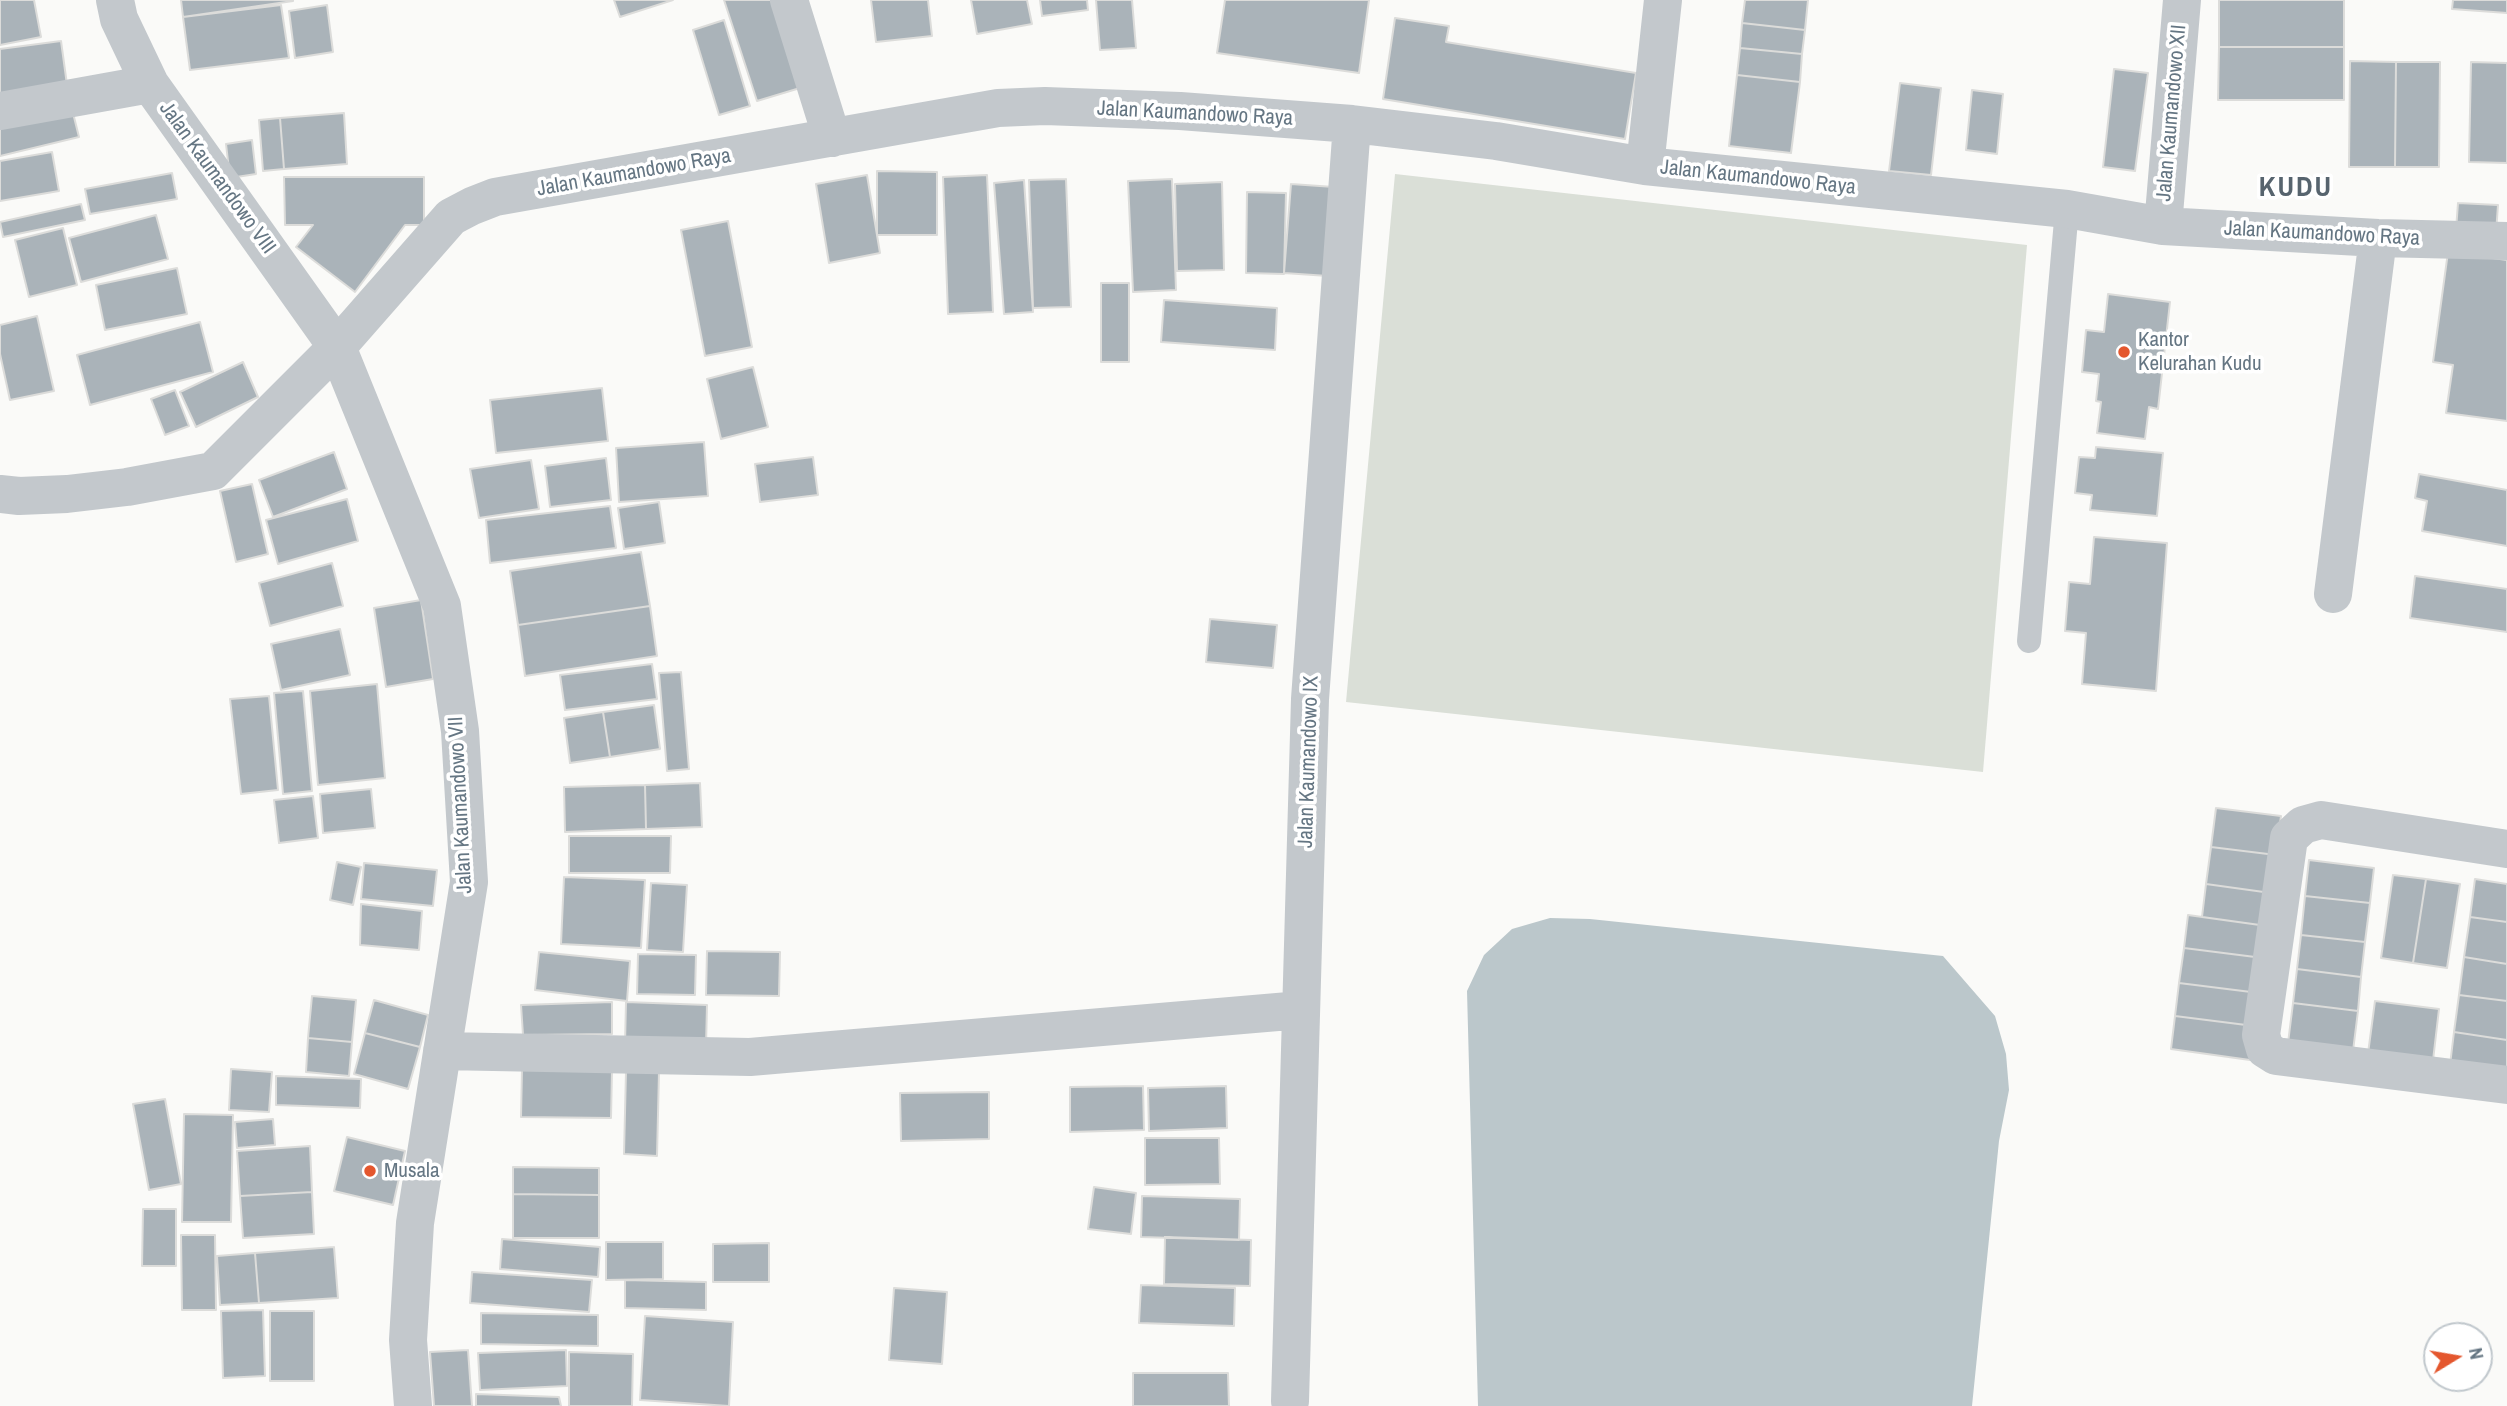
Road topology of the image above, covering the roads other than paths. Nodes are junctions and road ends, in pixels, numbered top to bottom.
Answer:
1 (115, 0) edge
2 (789, 0) edge
3 (1663, 0) edge
4 (2182, 0) edge
5 (150, 84) junction
6 (0, 111) edge
7 (1352, 124) junction
8 (832, 138) junction
9 (1645, 166) junction
10 (2067, 209) junction
11 (2163, 226) junction
12 (2378, 238) junction
13 (2507, 241) edge
14 (337, 347) junction
15 (0, 494) edge
16 (2333, 594) dead end
17 (2029, 641) dead end
18 (2507, 849) edge
19 (1301, 1010) junction
20 (442, 1051) junction
21 (2507, 1085) edge
22 (1290, 1401) dead end
23 (413, 1406) edge

1 - 5 street, Jalan Kaumandowo VIII
2 - 8 street
3 - 9 street
4 - 11 street, Jalan Kaumandowo XII
5 - 6 street
5 - 14 street, Jalan Kaumandowo VIII
7 - 8 street, Jalan Kaumandowo Raya
7 - 9 street, Jalan Kaumandowo Raya
7 - 19 street, Jalan Kaumandowo IX
8 - 14 street, Jalan Kaumandowo Raya
9 - 10 street, Jalan Kaumandowo Raya
10 - 11 street, Jalan Kaumandowo Raya
10 - 17 lane
11 - 12 street, Jalan Kaumandowo Raya
12 - 13 street, Jalan Kaumandowo Raya
12 - 16 street
14 - 15 street, Jalan Kaumandowo Raya
14 - 20 street, Jalan Kaumandowo VII
18 - 21 street
19 - 20 street
19 - 22 street, Jalan Kaumandowo IX
20 - 23 street, Jalan Kaumandowo VII

